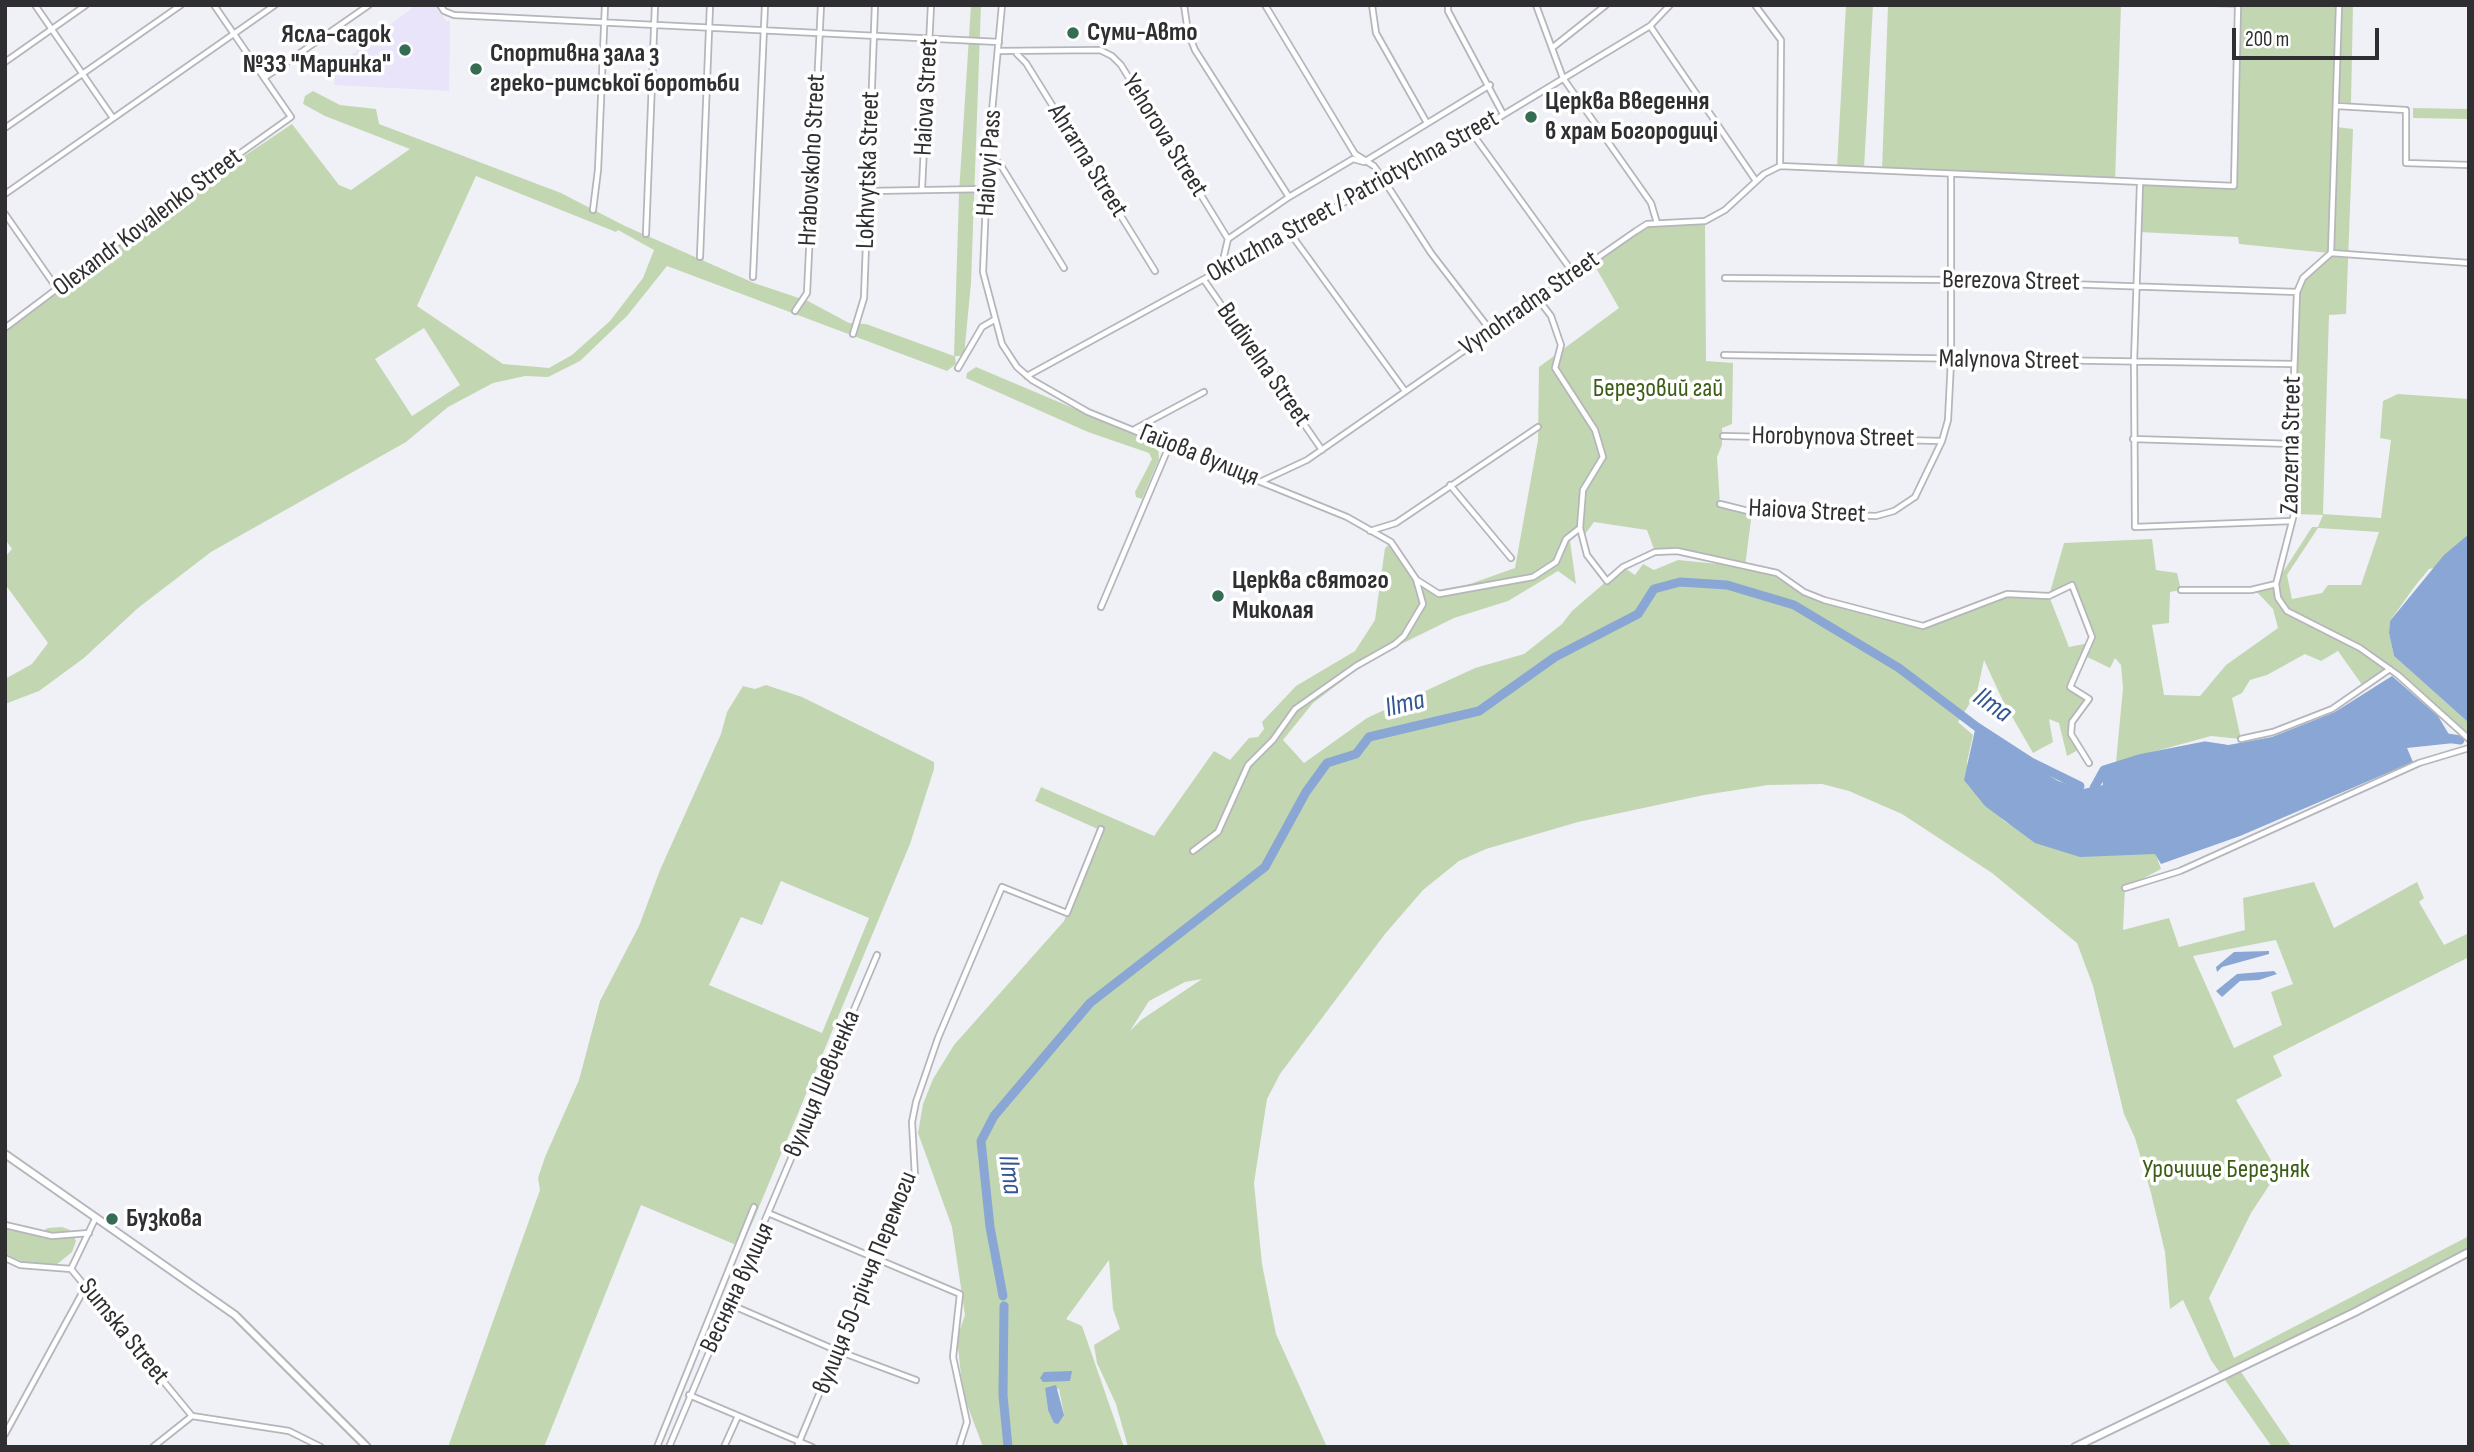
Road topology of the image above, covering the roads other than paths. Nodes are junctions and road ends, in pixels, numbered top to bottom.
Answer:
1 (36, 5) edge
2 (86, 5) edge
3 (181, 5) edge
4 (214, 5) edge
5 (275, 5) edge
6 (369, 5) edge
7 (440, 5) edge
8 (605, 5) edge
9 (655, 5) edge
10 (710, 5) edge
11 (765, 5) edge
12 (821, 5) edge
13 (875, 5) edge
14 (931, 5) edge
15 (1002, 5) edge
16 (1184, 5) edge
17 (1265, 5) edge
18 (1371, 5) edge
19 (1448, 5) edge
20 (1536, 5) edge
21 (1606, 5) edge
22 (1670, 5) edge
23 (1755, 5) edge
24 (2339, 5) edge
25 (2238, 6) edge
26 (604, 22) junction
27 (654, 24) junction
28 (1650, 26) junction
29 (709, 27) junction
30 (53, 29) junction
31 (764, 30) junction
32 (819, 33) junction
33 (235, 34) junction
34 (873, 36) junction
35 (929, 40) junction
36 (999, 42) junction
37 (1552, 48) junction
38 (998, 51) junction
39 (1016, 53) junction
40 (5, 62) edge
41 (82, 75) junction
42 (264, 78) junction
43 (1563, 78) junction
44 (1490, 85) junction
45 (2336, 106) junction
46 (1503, 114) junction
47 (113, 118) junction
48 (1427, 123) junction
49 (5, 128) edge
50 (1472, 133) junction
51 (988, 154) junction
52 (1364, 162) junction
53 (2469, 165) edge
54 (1780, 166) junction
55 (1951, 175) junction
56 (1383, 180) junction
57 (1756, 181) junction
58 (2140, 184) dead end
59 (922, 188) junction
60 (987, 189) junction
61 (868, 191) junction
62 (5, 194) edge
63 (1289, 197) junction
64 (593, 210) dead end
65 (5, 214) edge
66 (1657, 223) junction
67 (1290, 233) junction
68 (646, 234) dead end
69 (1228, 239) junction
70 (2331, 253) junction
71 (700, 257) dead end
72 (2469, 263) edge
73 (1064, 268) dead end
74 (1226, 268) junction
75 (1155, 271) dead end
76 (1574, 274) junction
77 (753, 277) dead end
78 (1725, 278) dead end
79 (1204, 280) junction
80 (1951, 280) junction
81 (2138, 285) junction
82 (58, 290) junction
83 (2297, 292) junction
84 (1538, 299) junction
85 (794, 310) dead end
86 (994, 320) junction
87 (5, 328) edge
88 (1491, 331) junction
89 (853, 334) dead end
90 (1724, 355) dead end
91 (1951, 361) junction
92 (2134, 362) junction
93 (2293, 364) junction
94 (958, 368) dead end
95 (1026, 376) junction
96 (1405, 391) junction
97 (1203, 392) dead end
98 (1538, 426) dead end
99 (1135, 429) junction
100 (1723, 436) dead end
101 (2133, 439) junction
102 (1942, 441) junction
103 (1170, 444) junction
104 (2292, 444) junction
105 (1322, 450) junction
106 (1262, 481) junction
107 (1924, 482) joint
108 (1450, 485) junction
109 (1720, 504) dead end
110 (2292, 521) junction
111 (1580, 528) junction
112 (1369, 531) junction
113 (1510, 558) dead end
114 (1416, 579) junction
115 (2276, 583) junction
116 (2180, 590) dead end
117 (1101, 607) dead end
118 (2390, 669) junction
119 (2241, 739) dead end
120 (2469, 739) edge
121 (2469, 748) edge
122 (2089, 763) dead end
123 (1101, 830) dead end
124 (1193, 851) dead end
125 (2124, 888) dead end
126 (877, 955) dead end
127 (5, 1154) edge
128 (754, 1207) dead end
129 (768, 1213) junction
130 (96, 1216) junction
131 (5, 1225) edge
132 (89, 1233) junction
133 (2469, 1252) edge
134 (5, 1258) edge
135 (877, 1260) junction
136 (71, 1269) junction
137 (86, 1286) junction
138 (729, 1304) junction
139 (838, 1351) junction
140 (916, 1380) dead end
141 (689, 1395) junction
142 (192, 1416) junction
143 (738, 1416) junction
144 (5, 1434) edge
145 (799, 1444) edge
146 (153, 1447) edge
147 (321, 1447) edge
148 (366, 1447) edge
149 (657, 1447) edge
150 (669, 1447) edge
151 (724, 1447) edge
152 (812, 1447) edge
153 (959, 1447) edge
154 (2075, 1447) edge

1 - 30 street
2 - 30 street
3 - 41 street
4 - 33 street
5 - 33 street
6 - 42 street
7 - 26 street
8 - 26 street
9 - 27 street
10 - 29 street
11 - 31 street
12 - 32 street, Hrabovskoho Street
13 - 34 street, Lokhvytska Street
14 - 35 street, Haiova Street
15 - 36 street, Haiovyi Pass
16 - 63 street
17 - 52 street
18 - 48 street
19 - 44 street
20 - 37 street
21 - 37 street
22 - 28 street, Okruzhna Street / Patriotychna Street
23 - 54 street
24 - 45 street
25 - 55 street, Vynohradna Street
26 - 27 street
26 - 64 street
27 - 29 street
27 - 68 street
28 - 43 street, Okruzhna Street / Patriotychna Street
28 - 57 street
29 - 31 street
29 - 71 street
30 - 40 street
30 - 41 street
31 - 32 street
31 - 77 street
32 - 34 street
32 - 85 street, Hrabovskoho Street
33 - 42 street
33 - 47 street
34 - 35 street
34 - 61 street, Lokhvytska Street
35 - 36 street
35 - 59 street, Haiova Street
36 - 38 street, Haiovyi Pass
37 - 43 street
38 - 39 street, Yehorova Street
38 - 51 street, Haiovyi Pass
39 - 69 street, Yehorova Street
39 - 75 street, Ahrarna Street
41 - 47 street
41 - 49 street
42 - 82 street, Olexandr Kovalenko Street
43 - 46 street, Okruzhna Street / Patriotychna Street
43 - 66 street
44 - 46 street
44 - 48 street
45 - 53 street
45 - 70 street
46 - 50 street, Okruzhna Street / Patriotychna Street
47 - 62 street
48 - 52 street
50 - 56 street, Okruzhna Street / Patriotychna Street
50 - 76 street
51 - 60 street, Haiovyi Pass
51 - 73 street
52 - 56 street
52 - 63 street
54 - 55 street, Vynohradna Street
54 - 57 street, Vynohradna Street
55 - 80 street, Horobynova Street
56 - 67 street, Okruzhna Street / Patriotychna Street
56 - 88 street
57 - 66 street, Vynohradna Street
58 - 81 street
59 - 60 street
59 - 61 street
60 - 86 street, Haiovyi Pass
61 - 89 street, Lokhvytska Street
63 - 69 street
65 - 82 street
66 - 76 street, Vynohradna Street
67 - 74 street, Okruzhna Street / Patriotychna Street
67 - 96 street
69 - 74 street
70 - 72 street
70 - 83 street
74 - 79 street, Okruzhna Street / Patriotychna Street
76 - 84 street, Vynohradna Street
78 - 80 street, Berezova Street
79 - 95 street, Okruzhna Street / Patriotychna Street
79 - 105 street, Budivelna Street
80 - 81 street, Berezova Street
80 - 91 street, Horobynova Street
81 - 83 street, Berezova Street
81 - 92 street
82 - 87 street, Olexandr Kovalenko Street
83 - 93 street, Zaozerna Street
84 - 88 street, Vynohradna Street
84 - 111 street
86 - 94 street
86 - 95 street, Гайова вулиця
88 - 96 street, Vynohradna Street
90 - 91 street, Malynova Street
91 - 92 street, Malynova Street
91 - 102 street, Horobynova Street
92 - 93 street, Malynova Street
92 - 101 street
93 - 104 street, Zaozerna Street
95 - 99 street, Гайова вулиця
96 - 105 street, Vynohradna Street
97 - 99 street
98 - 108 street
99 - 103 street, Гайова вулиця
100 - 102 street, Horobynova Street
101 - 104 street
101 - 110 street
102 - 107 street, Horobynova Street
103 - 106 street, Гайова вулиця
103 - 117 street
104 - 110 street, Zaozerna Street
105 - 106 street, Vynohradna Street
106 - 112 street, Гайова вулиця
107 - 109 street, Haiova Street
108 - 112 street
108 - 113 street
110 - 115 street, Zaozerna Street
111 - 114 street
111 - 122 street
112 - 114 street, Гайова вулиця
114 - 124 street
115 - 116 street
115 - 118 street
118 - 119 street
118 - 120 street
121 - 125 street
123 - 135 street, вулиця 50-річчя Перемоги
126 - 129 street, вулиця Шевченка
127 - 130 street
128 - 149 street
129 - 135 street, Весняна вулиця
129 - 138 street, Весняна вулиця
130 - 132 street
130 - 148 street
131 - 132 street
132 - 136 street
133 - 154 street
134 - 136 street, Sumska Street
135 - 139 street, вулиця 50-річчя Перемоги
135 - 153 street, Весняна вулиця
136 - 137 street, Sumska Street
137 - 142 street, Sumska Street
137 - 144 street
138 - 139 street
138 - 141 street, Весняна вулиця
139 - 140 street
139 - 145 street, вулиця 50-річчя Перемоги
141 - 143 street
141 - 150 street, Весняна вулиця
142 - 146 street
142 - 147 street
143 - 145 street
143 - 151 street
145 - 152 street

